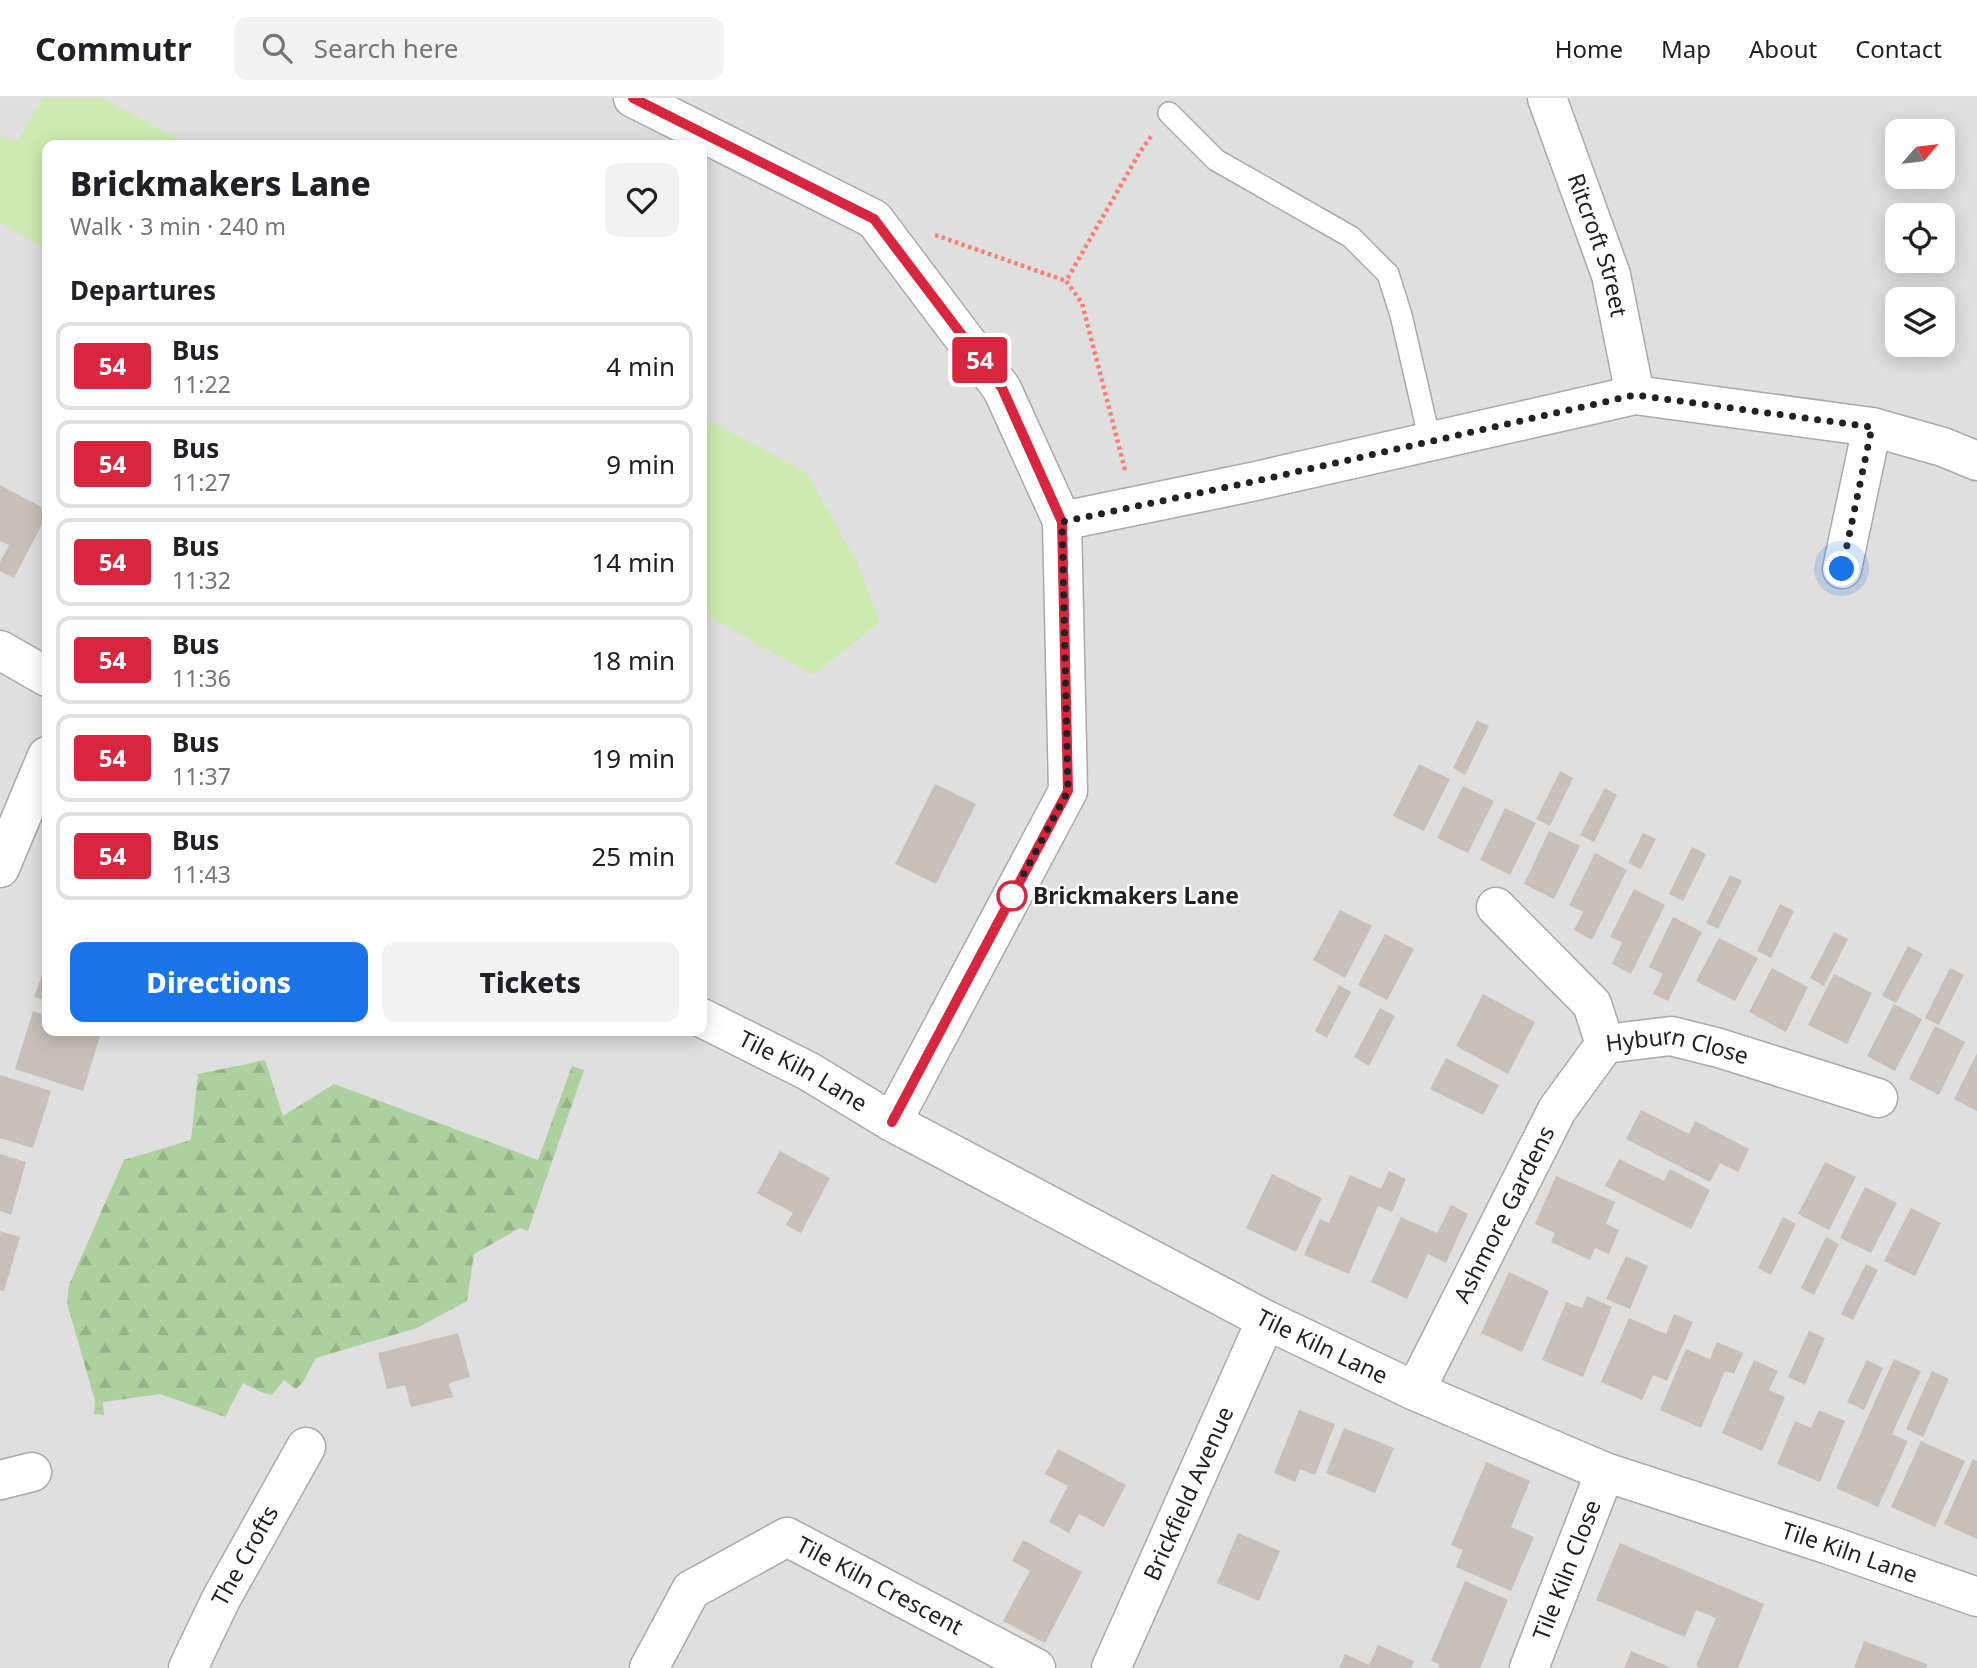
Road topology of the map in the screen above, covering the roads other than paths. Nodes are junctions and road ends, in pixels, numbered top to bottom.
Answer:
1 (633, 98) edge
2 (1547, 98) edge
3 (1168, 113) road end
4 (1635, 395) junction
5 (1872, 427) junction
6 (1430, 441) junction
7 (1977, 461) edge
8 (1062, 522) junction
9 (1842, 569) dead end
10 (0, 650) edge
11 (42, 674) edge
12 (42, 768) edge
13 (0, 868) edge
14 (1496, 907) dead end
15 (707, 1021) edge
16 (1605, 1044) junction
17 (1878, 1098) dead end
18 (892, 1122) junction
19 (1266, 1320) junction
20 (1415, 1391) junction
21 (306, 1447) dead end
22 (1605, 1472) junction
23 (1977, 1597) edge
24 (188, 1668) edge
25 (649, 1668) edge
26 (1036, 1668) edge
27 (1111, 1668) edge
28 (1530, 1668) edge

1 - 8 street
2 - 4 street, Ritcroft Street
3 - 6 lane
4 - 5 street
4 - 6 street
5 - 7 street
5 - 9 street
6 - 8 street
8 - 18 street
10 - 11 street
12 - 13 street
14 - 16 street, Hyburn Close
15 - 18 street, Tile Kiln Lane
16 - 17 street, Hyburn Close
16 - 20 street, Ashmore Gardens
18 - 19 street, Tile Kiln Lane
19 - 20 street, Tile Kiln Lane
19 - 27 street, Brickfield Avenue
20 - 22 street, Tile Kiln Lane
21 - 24 street, The Crofts
22 - 23 street, Tile Kiln Lane
22 - 28 street, Tile Kiln Close
25 - 26 street, Tile Kiln Crescent

